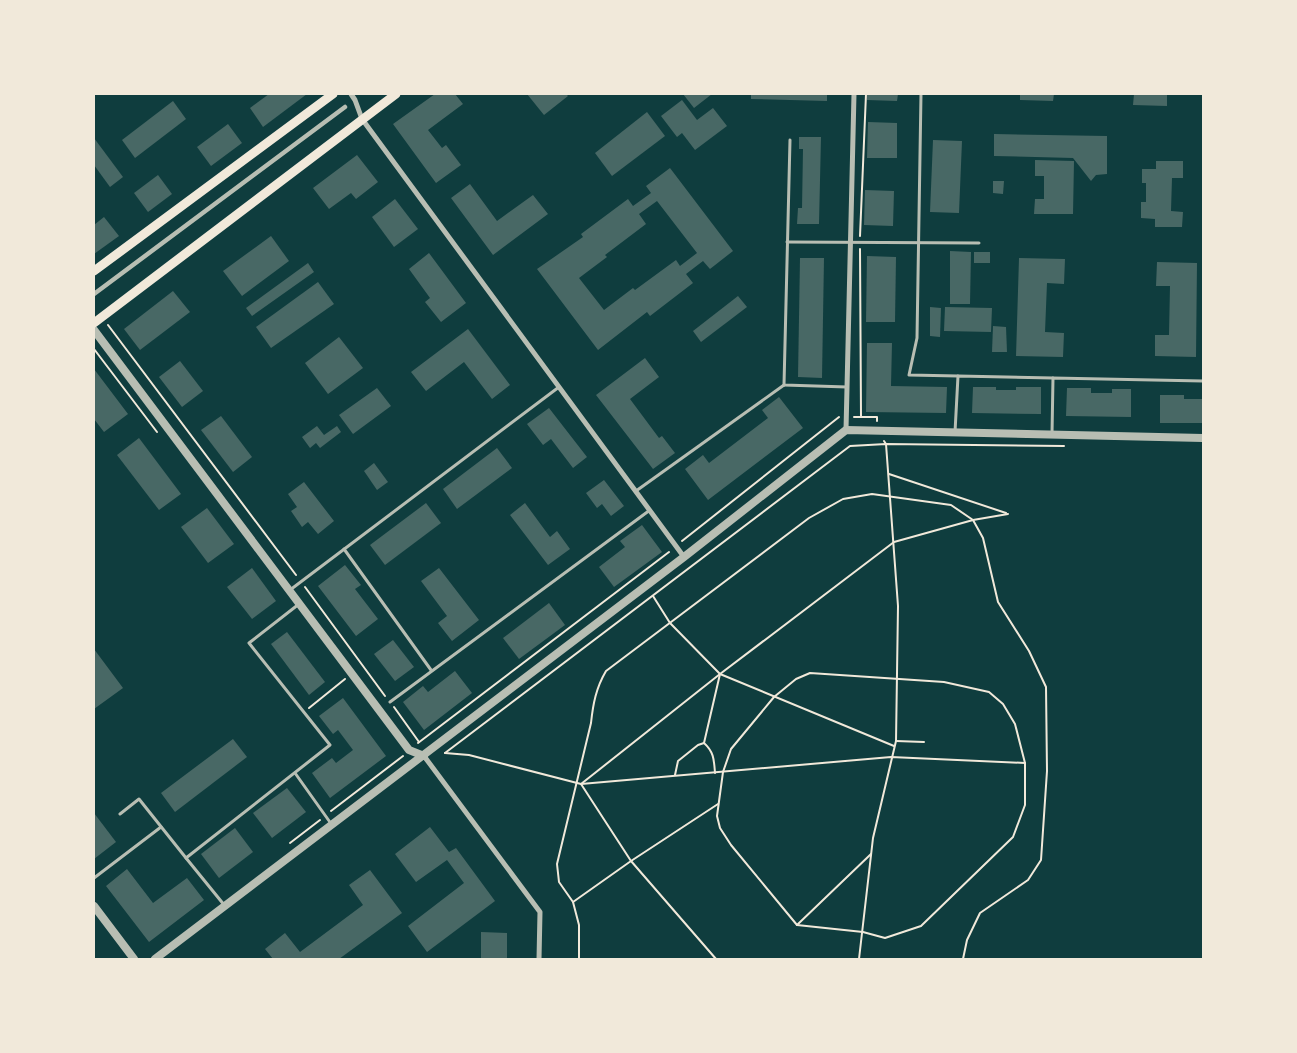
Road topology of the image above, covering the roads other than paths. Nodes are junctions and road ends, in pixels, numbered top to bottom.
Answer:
1 (333, 94) edge
2 (351, 94) edge
3 (396, 94) edge
4 (854, 94) edge
5 (921, 94) edge
6 (345, 107) dead end
7 (362, 119) junction
8 (790, 140) dead end
9 (788, 242) junction
10 (850, 243) junction
11 (919, 243) junction
12 (979, 243) dead end
13 (94, 271) edge
14 (94, 294) edge
15 (94, 323) edge
16 (94, 330) edge
17 (958, 376) junction
18 (1053, 378) junction
19 (1203, 381) edge
20 (784, 385) junction
21 (559, 387) junction
22 (847, 387) junction
23 (846, 430) junction
24 (955, 433) junction
25 (1052, 435) junction
26 (1203, 438) edge
27 (636, 491) junction
28 (650, 510) junction
29 (344, 550) junction
30 (684, 557) junction
31 (289, 590) junction
32 (299, 604) junction
33 (431, 670) junction
34 (390, 702) road end
35 (424, 756) junction
36 (295, 773) junction
37 (120, 814) dead end
38 (332, 826) junction
39 (161, 827) junction
40 (186, 858) junction
41 (94, 878) edge
42 (94, 906) edge
43 (225, 906) junction
44 (134, 959) edge
45 (155, 959) edge
46 (539, 959) edge

1 - 13 main road
2 - 7 street
3 - 7 main road
4 - 10 street
5 - 11 lane
6 - 14 street
7 - 15 main road
7 - 21 street
8 - 9 lane
9 - 10 lane
9 - 20 lane
10 - 11 lane
10 - 22 street
11 - 12 lane
11 - 17 lane
16 - 31 street
17 - 18 lane
17 - 24 lane
18 - 19 lane
18 - 25 lane
20 - 22 lane
20 - 27 lane
21 - 27 street
21 - 29 lane
22 - 23 street
23 - 24 street
23 - 30 street
24 - 25 street
25 - 26 street
27 - 28 street
28 - 30 street
28 - 33 lane
29 - 31 lane
29 - 33 lane
30 - 35 street
31 - 32 street
32 - 35 street
32 - 36 lane
33 - 34 lane
35 - 38 street
35 - 46 street
36 - 38 lane
36 - 40 lane
37 - 39 lane
38 - 43 street
39 - 40 lane
39 - 41 lane
40 - 43 lane
42 - 44 street
43 - 45 street

